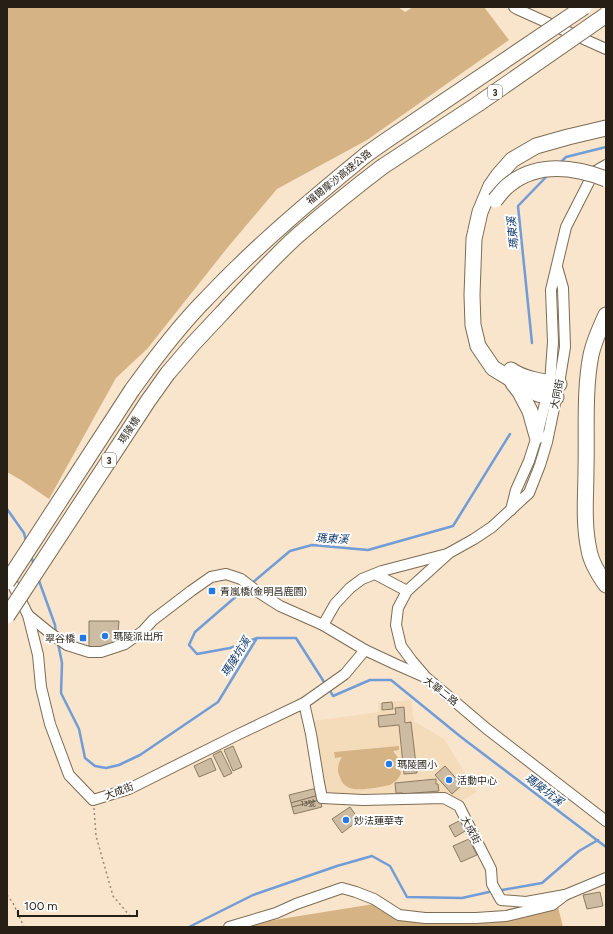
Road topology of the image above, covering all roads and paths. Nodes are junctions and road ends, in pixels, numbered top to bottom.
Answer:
1 (514, 7) edge
2 (584, 7) edge
3 (606, 15) edge
4 (606, 49) edge
5 (606, 128) edge
6 (606, 132) edge
7 (573, 135) junction
8 (606, 165) edge
9 (588, 173) junction
10 (606, 179) edge
11 (606, 187) edge
12 (223, 312) joint
13 (606, 315) edge
14 (510, 379) junction
15 (132, 390) joint
16 (553, 390) junction
17 (537, 436) junction
18 (511, 510) junction
19 (449, 553) junction
20 (7, 573) edge
21 (375, 574) junction
22 (7, 582) edge
23 (606, 585) edge
24 (407, 591) junction
25 (28, 615) junction
26 (7, 616) edge
27 (323, 625) junction
28 (365, 650) junction
29 (427, 678) junction
30 (304, 703) junction
31 (93, 800) junction
32 (606, 821) edge
33 (606, 878) edge
34 (7, 895) edge
35 (564, 895) junction
36 (130, 916) dead end
37 (24, 927) edge
38 (229, 927) edge

1 - 4 street
2 - 15 highway, 福爾摩沙高速公路 / 3, bridge
3 - 12 highway, 福爾摩沙高速公路 / 3, bridge
5 - 7 highway
6 - 7 highway
7 - 14 highway
8 - 16 street, 大同街
9 - 10 highway, bridge
9 - 11 highway
9 - 16 highway, bridge
12 - 26 highway, 瑪陵橋 / 3, bridge
13 - 23 highway
14 - 16 highway
14 - 17 highway
15 - 22 highway, 瑪陵橋 / 3, bridge
16 - 17 street, 大同街
16 - 18 street, 大同街
17 - 18 street, 大同街
18 - 19 street, 大同街
19 - 21 street
19 - 24 street
20 - 25 street
21 - 24 street
21 - 27 street
24 - 29 street
25 - 27 street, 大華二路
25 - 31 street, 大成街
27 - 28 street, 大華二路
28 - 29 street, 大華二路
28 - 30 street, 大成街
29 - 32 street, 大華二路
30 - 31 street, 大成街
30 - 35 street, 大成街
31 - 36 path
33 - 35 street, 大成街
34 - 37 path
35 - 38 street, 大成街

